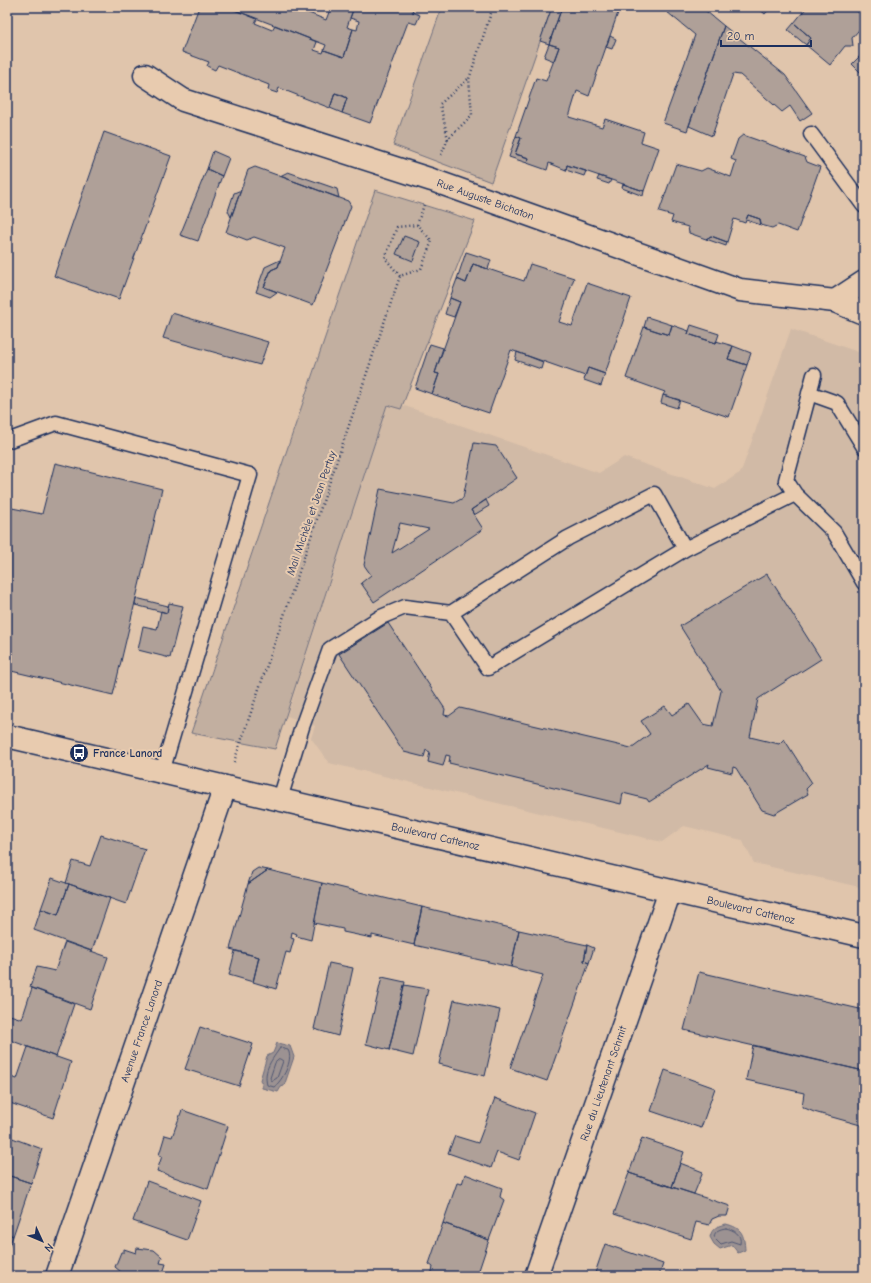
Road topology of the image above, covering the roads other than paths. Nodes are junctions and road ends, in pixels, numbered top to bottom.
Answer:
1 (145, 74) dead end
2 (811, 134) dead end
3 (864, 206) edge
4 (864, 282) edge
5 (835, 301) junction
6 (864, 311) edge
7 (814, 375) dead end
8 (809, 393) junction
9 (7, 441) edge
10 (864, 447) edge
11 (795, 494) junction
12 (685, 549) junction
13 (864, 583) edge
14 (451, 613) junction
15 (7, 736) edge
16 (162, 772) junction
17 (225, 786) junction
18 (280, 799) junction
19 (670, 891) junction
20 (864, 936) edge
21 (57, 1276) edge
22 (536, 1276) edge

1 - 5 street, Rue Auguste Bichaton
2 - 3 lane
4 - 5 street
5 - 6 street, Rue Auguste Bichaton
7 - 8 lane
8 - 10 lane
8 - 11 lane
9 - 16 lane
11 - 12 lane
11 - 13 lane
12 - 14 lane
12 - 14 lane
14 - 18 lane
15 - 16 street, Boulevard Cattenoz
16 - 17 street, Boulevard Cattenoz
17 - 18 street, Boulevard Cattenoz
17 - 21 street, Avenue France Lanord
18 - 19 street, Boulevard Cattenoz
19 - 20 street, Boulevard Cattenoz
19 - 22 street, Rue du Lieutenant Schmit

